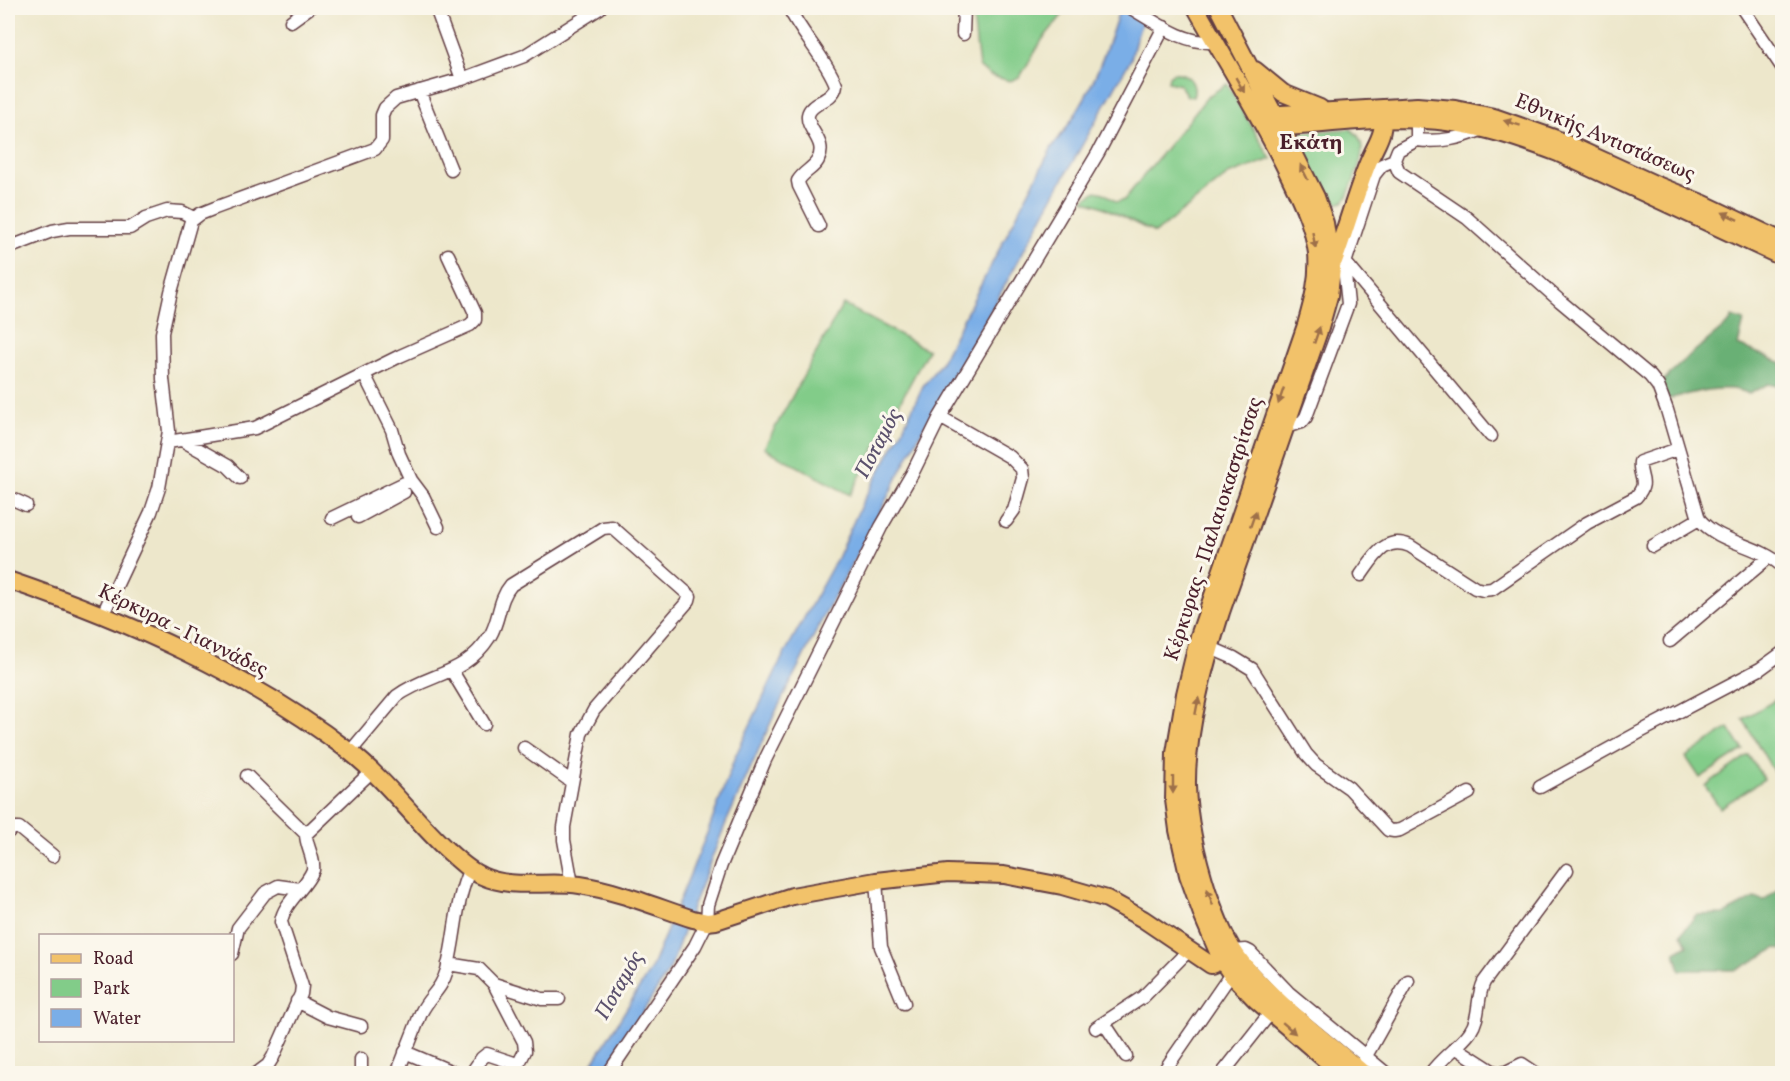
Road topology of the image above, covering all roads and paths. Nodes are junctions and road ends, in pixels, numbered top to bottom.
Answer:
1 (309, 8) edge
2 (436, 8) edge
3 (600, 8) edge
4 (789, 8) edge
5 (964, 8) edge
6 (1131, 8) edge
7 (1196, 8) edge
8 (1742, 8) edge
9 (1221, 9) edge
10 (291, 21) dead end
11 (1164, 27) junction
12 (963, 34) dead end
13 (1215, 42) junction
14 (1249, 65) junction
15 (1782, 67) edge
16 (462, 79) junction
17 (419, 91) junction
18 (1327, 110) junction
19 (1417, 113) junction
20 (1383, 114) junction
21 (1364, 115) junction
22 (1270, 121) junction
23 (1484, 128) junction
24 (1417, 140) junction
25 (1394, 160) junction
26 (1368, 164) junction
27 (451, 170) dead end
28 (1316, 197) junction
29 (1353, 207) junction
30 (194, 218) junction
31 (819, 226) dead end
32 (8, 248) edge
33 (1782, 250) edge
34 (448, 255) dead end
35 (1338, 265) junction
36 (364, 374) junction
37 (940, 417) junction
38 (1491, 436) dead end
39 (182, 440) junction
40 (168, 442) junction
41 (1678, 449) junction
42 (240, 478) dead end
43 (413, 483) junction
44 (8, 497) edge
45 (26, 505) dead end
46 (358, 517) dead end
47 (332, 518) dead end
48 (1699, 519) junction
49 (1006, 521) dead end
50 (438, 527) dead end
51 (1653, 546) dead end
52 (1769, 557) junction
53 (1782, 566) edge
54 (1361, 575) dead end
55 (8, 580) edge
56 (102, 616) junction
57 (1670, 641) dead end
58 (1211, 648) junction
59 (1782, 653) edge
60 (452, 671) junction
61 (484, 724) dead end
62 (524, 748) dead end
63 (350, 752) junction
64 (372, 771) junction
65 (247, 776) dead end
66 (572, 782) junction
67 (1540, 787) dead end
68 (1469, 793) dead end
69 (8, 832) edge
70 (306, 834) junction
71 (53, 856) dead end
72 (470, 869) junction
73 (1567, 870) dead end
74 (876, 881) junction
75 (572, 884) junction
76 (300, 889) junction
77 (700, 920) junction
78 (234, 945) edge
79 (1189, 950) junction
80 (1228, 958) junction
81 (448, 964) junction
82 (1407, 981) dead end
83 (494, 984) junction
84 (559, 999) dead end
85 (297, 1001) junction
86 (1280, 1002) junction
87 (904, 1003) dead end
88 (361, 1026) dead end
89 (1455, 1047) junction
90 (405, 1052) junction
91 (1126, 1056) dead end
92 (361, 1059) dead end
93 (1363, 1067) edge
94 (256, 1074) edge
95 (361, 1074) edge
96 (397, 1074) edge
97 (457, 1074) edge
98 (471, 1074) edge
99 (608, 1074) edge
100 (1162, 1074) edge
101 (1222, 1074) edge
102 (1342, 1074) edge
103 (1387, 1074) edge
104 (1430, 1074) edge
105 (1537, 1074) edge

1 - 10 street
2 - 16 street
3 - 16 street
4 - 31 street
5 - 12 street
6 - 11 street
7 - 13 main road, Κέρκυρας - Παλαιοκαστρίτσας
8 - 15 street
9 - 14 main road, Κέρκυρας - Παλαιοκαστρίτσας
11 - 13 street
11 - 37 street
13 -> 22 main road, Κέρκυρας - Παλαιοκαστρίτσας
14 - 18 main road
14 - 22 main road, Κέρκυρας - Παλαιοκαστρίτσας
16 - 17 street
17 - 27 street
17 - 30 street
18 - 21 main road, Εθνικής Αντιστάσεως
18 - 22 main road, Εθνικής Αντιστάσεως
19 - 20 main road, Εθνικής Αντιστάσεως
19 - 23 main road, Εθνικής Αντιστάσεως
19 - 24 street
33 -> 19 main road, Εθνικής Αντιστάσεως
20 - 21 main road, Εθνικής Αντιστάσεως
20 - 26 main road
21 - 22 main road, Εθνικής Αντιστάσεως
21 - 26 main road
28 -> 22 main road, Κέρκυρας - Παλαιοκαστρίτσας
22 -> 80 main road, Κέρκυρας - Παλαιοκαστρίτσας
23 - 24 street
23 - 33 main road, Εθνικής Αντιστάσεως
24 - 25 street
25 - 35 street
25 - 41 street
26 - 29 main road
28 - 29 main road
28 - 35 main road, Κέρκυρας - Παλαιοκαστρίτσας
29 - 35 main road
30 - 32 street
30 - 40 street
34 - 36 street
35 - 38 street
58 -> 35 main road, Κέρκυρας - Παλαιοκαστρίτσας
36 - 39 street
36 - 43 street
37 - 49 street
37 - 77 street
39 - 40 street
39 - 42 street
40 - 56 street
41 - 48 street
41 - 54 street
43 - 46 street
43 - 47 street
43 - 50 street
44 - 45 street
48 - 51 street
48 - 52 street
52 - 53 street
52 - 57 street
55 - 56 main road, Κέρκυρα - Γιαννάδες
56 - 63 main road, Κέρκυρα - Γιαννάδες
58 - 68 street
80 -> 58 main road, Κέρκυρας - Παλαιοκαστρίτσας
59 - 67 street
60 - 61 street
60 - 63 street
60 - 66 street
62 - 66 street
63 - 64 main road, Κέρκυρα - Γιαννάδες
64 - 70 street
64 - 72 main road, Κέρκυρα - Γιαννάδες
65 - 70 street
66 - 75 street
69 - 71 street
70 - 76 street
72 - 75 main road, Κέρκυρα - Γιαννάδες
72 - 81 street
73 - 89 street
74 - 77 main road
74 - 79 main road
74 - 87 street
75 - 77 main road, Κέρκυρα - Γιαννάδες
76 - 78 street
76 - 85 street
77 - 99 street
79 - 80 main road
79 - 91 street
80 - 86 main road, Κέρκυρας - Παλαιοκαστρίτσας
80 - 100 street
81 - 83 street
81 - 90 street
82 - 93 street
83 - 84 street
83 - 98 street
85 - 88 street
85 - 94 street
86 - 93 main road, Κέρκυρας - Παλαιοκαστρίτσας
86 - 101 street
86 -> 102 main road, Κέρκυρας - Παλαιοκαστρίτσας
89 - 104 street
89 - 105 street
90 - 96 street
90 - 97 street
92 - 95 street
93 - 103 street

